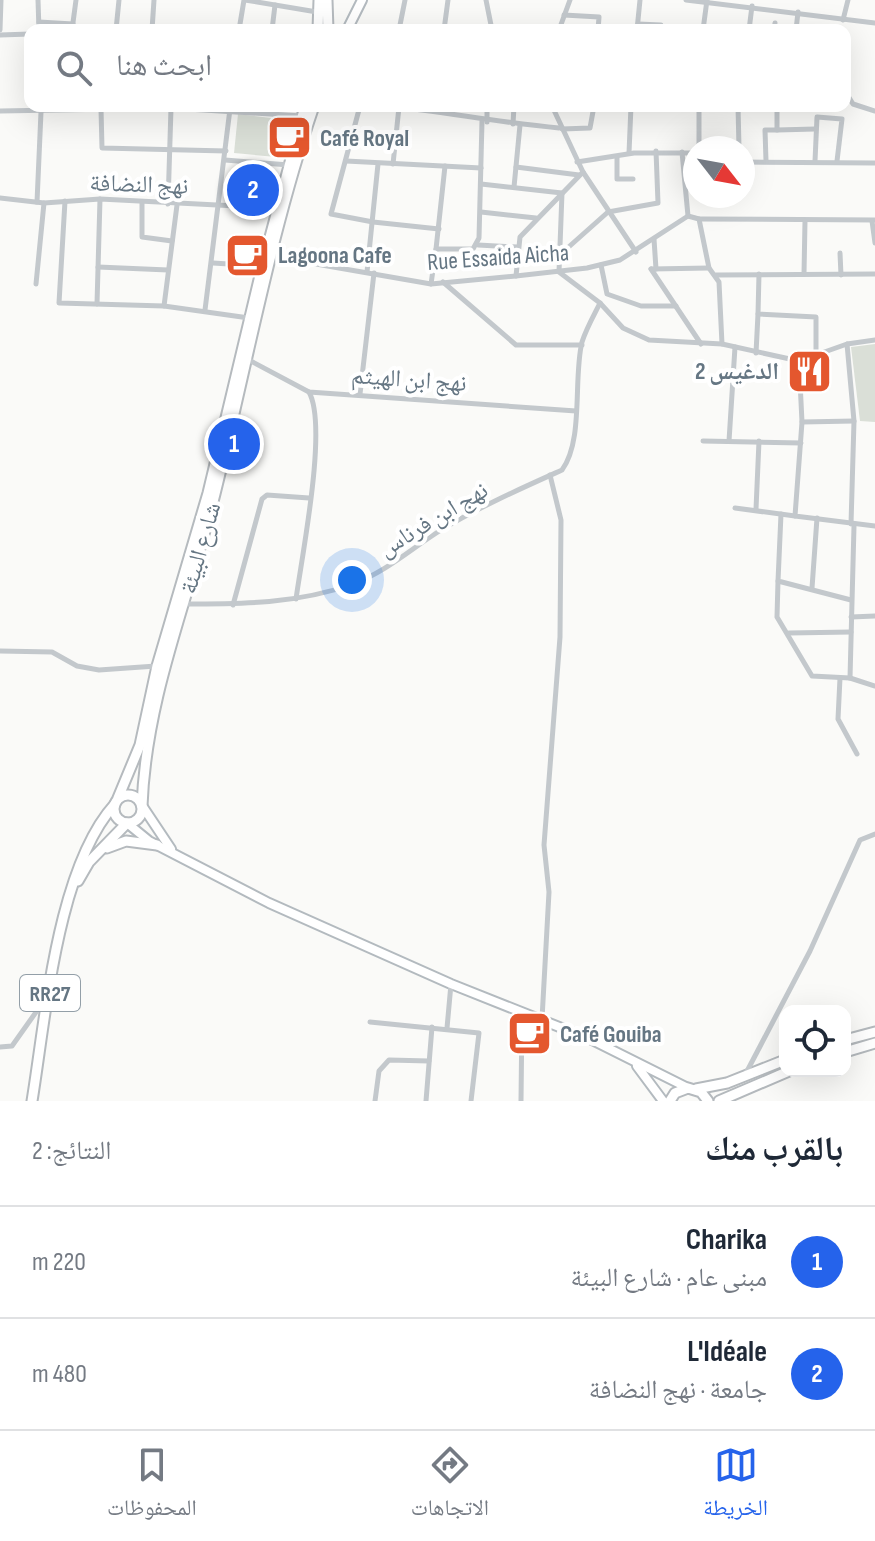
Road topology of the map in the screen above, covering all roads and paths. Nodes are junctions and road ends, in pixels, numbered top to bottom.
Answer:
1 (38, 0) edge
2 (76, 0) edge
3 (117, 0) edge
4 (154, 0) edge
5 (244, 0) edge
6 (319, 0) edge
7 (327, 0) edge
8 (362, 0) edge
9 (405, 0) edge
10 (448, 0) edge
11 (486, 0) edge
12 (570, 0) edge
13 (640, 0) edge
14 (686, 0) edge
15 (848, 0) edge
16 (706, 1) edge
17 (1, 3) edge
18 (764, 3) edge
19 (275, 5) junction
20 (752, 6) junction
21 (798, 12) junction
22 (318, 13) junction
23 (564, 15) junction
24 (843, 20) junction
25 (39, 22) joint
26 (875, 23) edge
27 (52, 24) edge
28 (72, 24) edge
29 (116, 24) edge
30 (152, 24) edge
31 (240, 24) edge
32 (273, 24) edge
33 (318, 24) edge
34 (328, 24) edge
35 (350, 24) edge
36 (400, 24) edge
37 (445, 24) edge
38 (491, 24) edge
39 (561, 24) edge
40 (598, 24) edge
41 (637, 24) edge
42 (704, 24) edge
43 (750, 24) edge
44 (797, 24) edge
45 (0, 33) edge
46 (24, 34) edge
47 (851, 101) edge
48 (24, 110) edge
49 (0, 111) edge
50 (875, 111) edge
51 (39, 112) edge
52 (101, 112) edge
53 (171, 112) edge
54 (230, 112) edge
55 (304, 112) edge
56 (312, 112) edge
57 (358, 112) edge
58 (398, 112) edge
59 (449, 112) edge
60 (486, 112) edge
61 (515, 112) edge
62 (554, 112) edge
63 (593, 112) edge
64 (631, 112) edge
65 (699, 112) edge
66 (738, 112) edge
67 (777, 112) edge
68 (485, 122) junction
69 (516, 124) junction
70 (561, 128) junction
71 (815, 129) junction
72 (777, 130) junction
73 (699, 136) edge
74 (739, 136) edge
75 (226, 151) junction
76 (656, 151) junction
77 (170, 152) junction
78 (682, 152) joint
79 (629, 153) junction
80 (617, 158) junction
81 (225, 160) junction
82 (346, 161) junction
83 (755, 161) edge
84 (766, 161) junction
85 (815, 161) junction
86 (837, 161) junction
87 (577, 162) junction
88 (875, 163) edge
89 (378, 164) junction
90 (393, 164) junction
91 (290, 166) junction
92 (445, 166) junction
93 (516, 167) junction
94 (481, 168) junction
95 (581, 174) junction
96 (633, 179) dead end
97 (481, 184) junction
98 (514, 188) junction
99 (562, 193) junction
100 (0, 198) edge
101 (100, 199) junction
102 (65, 201) junction
103 (37, 202) junction
104 (142, 202) junction
105 (44, 203) junction
106 (168, 204) junction
107 (220, 204) junction
108 (177, 205) junction
109 (278, 208) junction
110 (481, 212) junction
111 (608, 212) junction
112 (688, 216) junction
113 (537, 219) junction
114 (699, 219) junction
115 (873, 220) edge
116 (805, 221) junction
117 (373, 222) junction
118 (439, 229) junction
119 (654, 239) junction
120 (172, 241) junction
121 (875, 243) edge
122 (478, 245) junction
123 (517, 247) junction
124 (436, 249) junction
125 (636, 252) junction
126 (562, 253) junction
127 (840, 253) dead end
128 (266, 260) junction
129 (213, 263) junction
130 (601, 265) junction
131 (98, 267) junction
132 (709, 268) junction
133 (654, 269) junction
134 (168, 270) junction
135 (559, 272) junction
136 (371, 273) junction
137 (759, 274) junction
138 (804, 274) junction
139 (875, 274) edge
140 (716, 275) junction
141 (841, 275) junction
142 (516, 276) junction
143 (443, 282) junction
144 (36, 284) dead end
145 (431, 284) junction
146 (600, 303) junction
147 (97, 304) junction
148 (164, 306) junction
149 (676, 306) junction
150 (205, 310) junction
151 (758, 314) junction
152 (249, 318) junction
153 (875, 340) edge
154 (701, 344) junction
155 (722, 344) junction
156 (847, 344) junction
157 (582, 345) junction
158 (735, 347) junction
159 (756, 354) junction
160 (816, 354) junction
161 (247, 359) junction
162 (799, 361) junction
163 (309, 392) junction
164 (360, 394) junction
165 (576, 411) junction
166 (854, 421) junction
167 (802, 422) junction
168 (703, 441) dead end
169 (729, 441) junction
170 (759, 441) junction
171 (801, 443) junction
172 (550, 475) junction
173 (309, 498) junction
174 (735, 508) dead end
175 (756, 509) junction
176 (781, 514) junction
177 (795, 516) junction
178 (817, 518) junction
179 (852, 525) junction
180 (875, 526) edge
181 (778, 581) junction
182 (812, 588) junction
183 (296, 599) junction
184 (851, 600) junction
185 (179, 605) junction
186 (233, 605) junction
187 (875, 616) edge
188 (851, 617) junction
189 (851, 632) junction
190 (789, 633) junction
191 (0, 651) edge
192 (157, 666) junction
193 (840, 678) junction
194 (850, 678) junction
195 (875, 686) edge
196 (857, 754) dead end
197 (116, 801) junction
198 (142, 806) junction
199 (127, 823) junction
200 (875, 834) edge
201 (157, 845) junction
202 (174, 852) junction
203 (85, 870) junction
204 (74, 887) junction
205 (451, 984) junction
206 (50, 994) junction
207 (522, 1012) junction
208 (542, 1019) junction
209 (370, 1022) dead end
210 (432, 1027) junction
211 (447, 1028) junction
212 (875, 1032) edge
213 (851, 1038) edge
214 (875, 1043) edge
215 (0, 1047) edge
216 (851, 1050) edge
217 (429, 1061) junction
218 (634, 1062) junction
219 (779, 1062) edge
220 (779, 1075) edge
221 (744, 1076) junction
222 (692, 1088) junction
223 (32, 1101) edge
224 (375, 1101) edge
225 (426, 1101) edge
226 (471, 1101) edge
227 (521, 1101) edge
228 (663, 1101) edge
229 (670, 1101) edge
230 (708, 1101) edge
231 (719, 1101) edge

1 - 25 street
2 - 28 street
3 - 29 street
4 - 30 street
5 - 19 street
5 - 31 street
6 - 22 main road
7 - 34 main road
8 - 35 main road
9 - 36 street
10 - 37 street
11 - 38 street
12 - 23 street
13 - 41 street
14 - 16 street
15 - 24 street
16 - 20 street
16 - 42 street
17 - 45 street
18 - 20 street
18 - 21 street
19 - 22 street
19 - 32 street
20 - 43 street
21 - 24 street
21 - 44 street
22 - 33 main road
23 - 39 street
23 - 40 street
24 - 26 street
25 - 27 street
45 - 46 street
47 - 50 street
48 - 49 street
51 - 103 street
52 - 77 street
53 - 77 street
54 - 75 street
55 - 91 main road, شارع البيئة / RR27
56 - 128 main road, شارع البيئة / RR27
57 - 82 street
58 - 90 street
59 - 68 street
60 - 68 street
61 - 69 street
62 - 70 street
63 - 70 street
64 - 79 street
65 - 73 street
66 - 74 street
67 - 72 street
68 - 69 street
68 - 94 street
69 - 70 street
69 - 93 street
70 - 87 street
71 - 72 street
71 - 85 street
71 - 86 street
72 - 84 street
75 - 77 street
75 - 81 street
76 - 78 street
76 - 79 street
76 - 111 street
77 - 106 street
78 - 112 street
79 - 80 street
80 - 87 street
80 - 96 street
81 - 91 street
81 - 107 street
82 - 89 street
82 - 117 street
83 - 84 street
84 - 85 street
85 - 86 street
86 - 88 street
87 - 95 street
89 - 90 street
89 - 117 street
90 - 92 street
91 - 109 main road, شارع البيئة / RR27
92 - 94 street
92 - 118 street
93 - 95 street
93 - 98 street
94 - 97 street
95 - 99 street
95 - 111 street
97 - 98 street
97 - 110 street
98 - 99 street
99 - 113 street
99 - 126 street
100 - 103 street, نهج النضافة
101 - 102 street, نهج النضافة
101 - 104 street, نهج النضافة
101 - 131 street
102 - 105 street, نهج النضافة
102 - 147 street
103 - 105 street, نهج النضافة
104 - 106 street, نهج النضافة
104 - 120 street
105 - 144 street
106 - 108 street, نهج النضافة
107 - 108 street, نهج النضافة
107 - 109 street, نهج النضافة
107 - 129 street
108 - 120 street
109 - 128 main road, شارع البيئة / RR27
110 - 113 street
110 - 122 street
111 - 125 street
111 - 126 street
112 - 114 street
112 - 119 street, Rue Essaida Aicha
113 - 123 street
114 - 116 street
114 - 132 street
115 - 116 street
115 - 121 street
116 - 138 street
117 - 118 street
117 - 136 street
118 - 124 street
119 - 125 street, Rue Essaida Aicha
119 - 133 street
120 - 134 street
122 - 123 street
122 - 124 street
123 - 142 street
124 - 145 street
125 - 130 street, Rue Essaida Aicha
126 - 135 street
127 - 141 street
128 - 129 street, Rue Essaida Aicha
128 - 136 street, Rue Essaida Aicha
128 - 152 main road, شارع البيئة / RR27
128 - 161 main road, شارع البيئة / RR27
129 - 150 street
130 - 135 street, Rue Essaida Aicha
130 - 149 street
131 - 134 street
131 - 147 street
132 - 133 street
132 - 140 street
133 - 149 street
134 - 148 street
135 - 142 street, Rue Essaida Aicha
135 - 146 street
136 - 145 street, Rue Essaida Aicha
136 - 164 street
137 - 138 street
137 - 140 street
137 - 151 street
138 - 141 street
139 - 141 street
140 - 155 street
142 - 143 street, Rue Essaida Aicha
143 - 145 street, Rue Essaida Aicha
143 - 157 street
146 - 154 street
146 - 157 street
147 - 148 street
148 - 150 street
149 - 154 street
150 - 152 street
151 - 159 street
151 - 160 street
152 - 185 main road, شارع البيئة / RR27
153 - 156 street
154 - 155 street
155 - 158 street
156 - 160 street
156 - 166 street
157 - 165 street
158 - 159 street
158 - 169 street
159 - 162 street
160 - 162 street
161 - 163 street, نهج ابن الهيثم
161 - 185 main road, شارع البيئة / RR27
162 - 167 street
163 - 164 street, نهج ابن الهيثم
163 - 173 street
164 - 165 street, نهج ابن الهيثم
165 - 172 street, نهج ابن فرناس
166 - 167 street
166 - 179 street
167 - 171 street
168 - 169 street
169 - 170 street
170 - 171 street
170 - 175 street
171 - 177 street
172 - 183 street, نهج ابن فرناس
172 - 208 street
173 - 183 street
173 - 186 street
174 - 175 street
175 - 176 street
176 - 177 street
176 - 181 street
177 - 178 street
178 - 179 street
178 - 182 street
179 - 180 street
179 - 184 street
181 - 182 street
181 - 190 street
182 - 184 street
183 - 186 street, نهج ابن فرناس
184 - 188 street
185 - 186 street, نهج ابن فرناس
185 - 192 main road, شارع البيئة / RR27
185 - 198 main road, شارع البيئة / RR27
187 - 188 street
188 - 189 street
189 - 190 street
189 - 194 street
190 - 193 street
191 - 192 street
192 - 197 main road, شارع البيئة / RR27
193 - 194 street
193 - 196 street
194 - 195 street
197 - 198 main road
197 - 199 main road
197 - 204 main road, RR27
198 - 199 main road, RR27
198 - 202 main road
199 - 201 main road
199 - 203 main road, RR27
200 - 221 street
201 - 202 main road
201 - 203 main road
202 - 205 main road
203 - 204 main road, RR27
204 - 206 main road, RR27
205 - 207 main road
205 - 211 street
206 - 215 street
206 - 223 main road, RR27
207 - 208 main road
207 - 227 street
208 - 218 main road
209 - 210 street
210 - 211 street
210 - 217 street
211 - 226 street
212 - 213 main road
214 - 216 main road
217 - 224 street
217 - 225 street
218 - 222 main road
218 - 228 main road
219 - 221 main road
220 - 231 main road
221 - 222 main road
222 - 229 main road
222 - 230 main road

